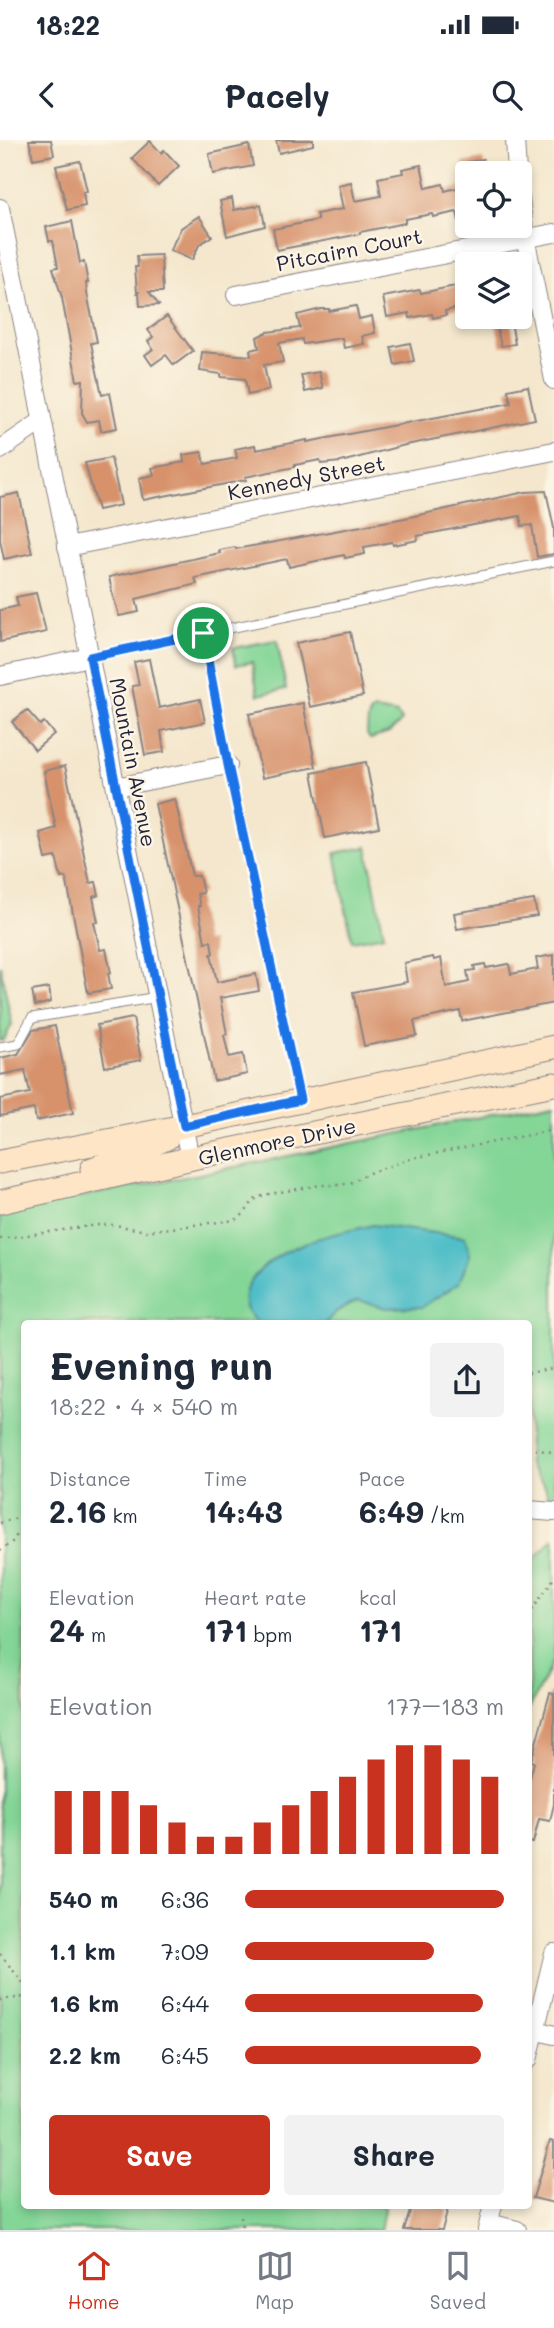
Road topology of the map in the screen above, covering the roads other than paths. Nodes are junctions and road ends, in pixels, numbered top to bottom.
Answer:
1 (515, 140) edge
2 (516, 161) edge
3 (0, 208) edge
4 (554, 233) edge
5 (532, 236) edge
6 (520, 238) edge
7 (525, 238) edge
8 (236, 295) dead end
9 (554, 380) edge
10 (42, 421) junction
11 (0, 450) edge
12 (554, 452) edge
13 (68, 547) junction
14 (554, 561) edge
15 (203, 633) junction
16 (90, 657) junction
17 (0, 676) edge
18 (228, 765) junction
19 (116, 787) junction
20 (158, 997) junction
21 (0, 1047) edge
22 (554, 1047) edge
23 (554, 1084) edge
24 (300, 1100) junction
25 (184, 1126) junction
26 (190, 1159) junction
27 (0, 1162) edge
28 (0, 1202) edge
29 (532, 1510) edge
30 (554, 1513) edge
31 (554, 1953) edge
32 (536, 2030) junction
33 (554, 2035) edge
34 (532, 2045) edge
35 (492, 2209) edge
36 (488, 2227) edge
37 (517, 2230) edge

1 - 2 street
3 - 10 street, Mountain Avenue
4 - 5 street, Pitcairn Court
6 - 8 street, Pitcairn Court
7 - 9 street
10 - 11 street
10 - 13 street, Mountain Avenue
12 - 13 street, Kennedy Street
13 - 16 street, Mountain Avenue
14 - 15 lane
15 - 16 lane
15 - 18 lane
16 - 17 street
16 - 19 street, Mountain Avenue
18 - 19 street
18 - 24 lane
19 - 20 street, Mountain Avenue
20 - 21 lane
20 - 25 street, Mountain Avenue
22 - 24 main road, Glenmore Drive
23 - 26 main road, Glenmore Drive
24 - 25 main road, Glenmore Drive
25 - 26 street, Mountain Avenue
25 - 27 main road, Glenmore Drive
25 - 28 main road
26 - 28 main road, Glenmore Drive
29 - 30 street
31 - 32 street
32 - 33 street
32 - 34 street
35 - 36 street
36 - 37 street

